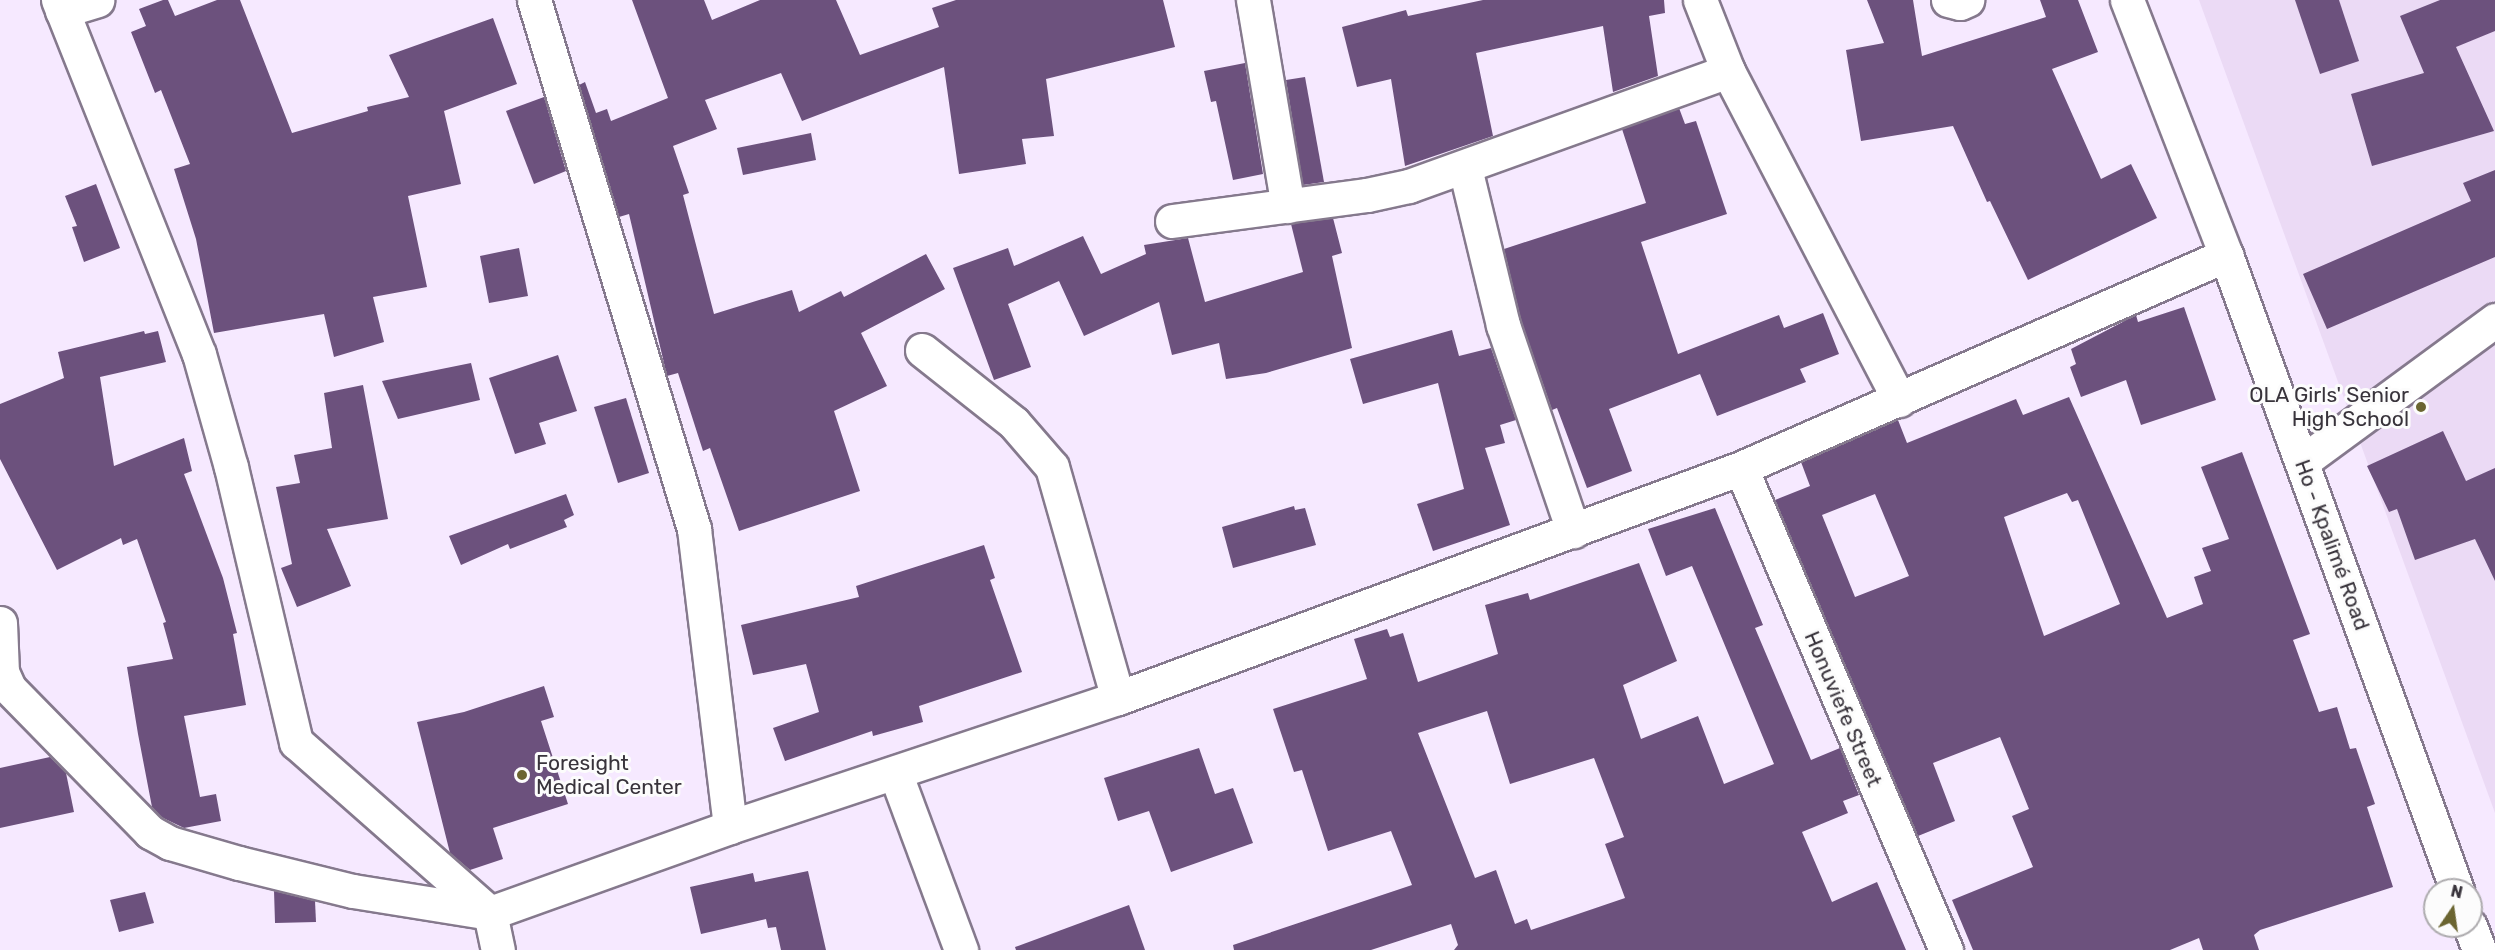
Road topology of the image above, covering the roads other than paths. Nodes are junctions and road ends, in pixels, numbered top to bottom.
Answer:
1 (97, 0) edge
2 (534, 0) edge
3 (1253, 0) edge
4 (1700, 0) edge
5 (1948, 0) edge
6 (1967, 0) edge
7 (2127, 0) edge
8 (60, 6) edge
9 (1728, 71) junction
10 (1466, 168) junction
11 (1288, 206) junction
12 (1172, 221) dead end
13 (2226, 255) junction
14 (2495, 320) edge
15 (922, 350) dead end
16 (1899, 400) junction
17 (2302, 462) junction
18 (1740, 468) junction
19 (1573, 531) junction
20 (0, 623) edge
21 (1118, 698) junction
22 (896, 775) junction
23 (730, 827) junction
24 (2453, 878) edge
25 (490, 913) junction
26 (498, 950) edge
27 (961, 950) edge
28 (1946, 950) edge

1 - 8 street
2 - 23 street
3 - 11 street
4 - 9 street
5 - 6 street
7 - 13 street, Ho - Kpalimé Road
8 - 25 street
9 - 10 street
9 - 16 street
10 - 11 street
10 - 19 street
11 - 12 street
13 - 16 street
13 - 17 street, Ho - Kpalimé Road
14 - 17 street
15 - 21 street
16 - 18 street
17 - 24 street, Ho - Kpalimé Road
18 - 19 street
18 - 28 street, Honuviefe Street
19 - 21 street
20 - 25 street
21 - 22 street
22 - 23 street
22 - 27 street
23 - 25 street
25 - 26 street

